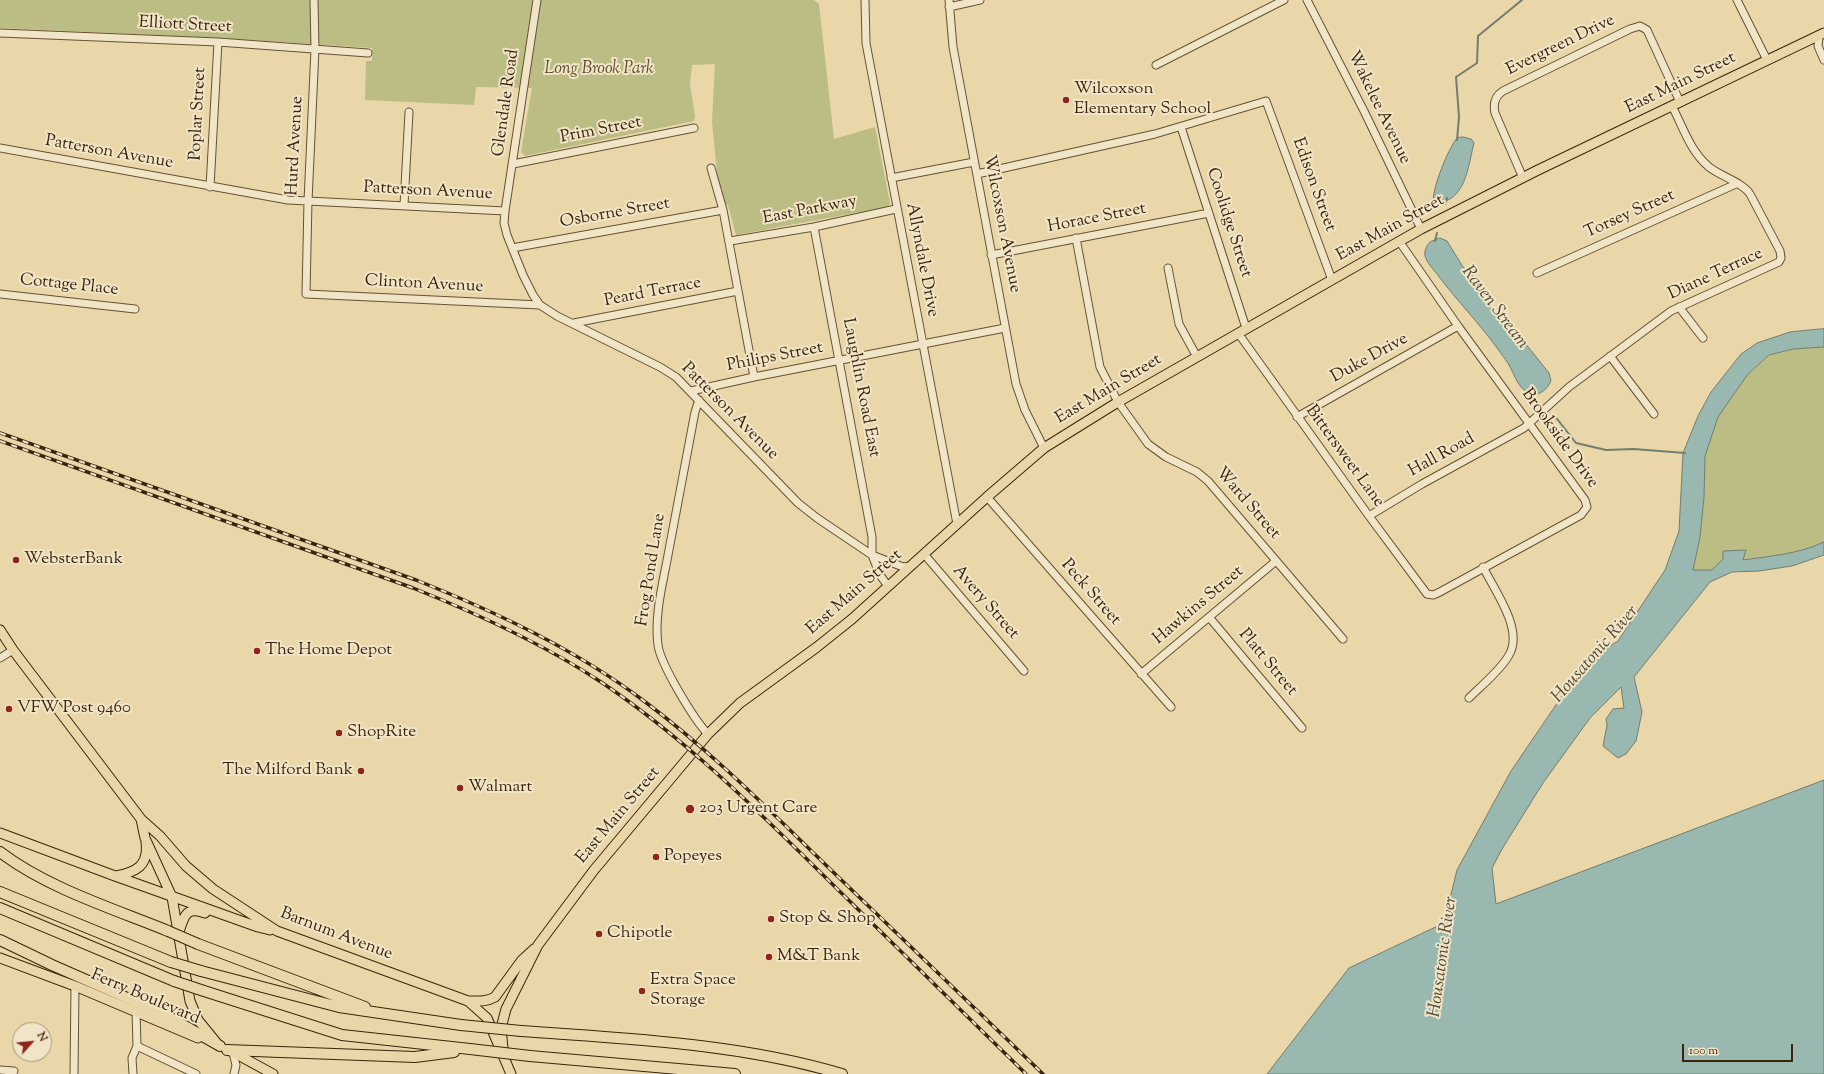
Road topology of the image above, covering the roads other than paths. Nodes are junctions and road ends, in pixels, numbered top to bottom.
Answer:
1 (314, 0) edge
2 (537, 0) edge
3 (865, 0) edge
4 (980, 0) edge
5 (1284, 0) edge
6 (1307, 0) edge
7 (1737, 0) edge
8 (949, 3) edge
9 (0, 33) edge
10 (1822, 36) edge
11 (218, 42) junction
12 (315, 49) junction
13 (368, 53) dead end
14 (1767, 60) junction
15 (1824, 60) edge
16 (1156, 65) dead end
17 (1676, 104) junction
18 (409, 112) dead end
19 (1181, 127) junction
20 (694, 128) dead end
21 (0, 148) edge
22 (974, 162) junction
23 (513, 164) junction
24 (711, 168) dead end
25 (977, 174) junction
26 (891, 178) junction
27 (1523, 178) junction
28 (1736, 184) junction
29 (210, 187) junction
30 (308, 201) junction
31 (404, 205) junction
32 (896, 209) junction
33 (724, 210) junction
34 (505, 211) junction
35 (1209, 213) junction
36 (814, 227) junction
37 (1421, 229) junction
38 (1076, 238) junction
39 (730, 241) junction
40 (1399, 241) junction
41 (512, 248) junction
42 (991, 255) junction
43 (1168, 268) dead end
44 (1536, 273) dead end
45 (1332, 280) junction
46 (738, 291) junction
47 (0, 294) edge
48 (306, 294) joint
49 (540, 305) junction
50 (1679, 307) junction
51 (135, 309) dead end
52 (574, 323) junction
53 (1458, 326) junction
54 (1006, 328) junction
55 (1242, 330) junction
56 (1703, 338) dead end
57 (922, 344) junction
58 (1610, 356) junction
59 (1197, 357) junction
60 (840, 361) junction
61 (754, 377) junction
62 (691, 391) junction
63 (699, 400) junction
64 (1118, 402) junction
65 (1654, 414) dead end
66 (1297, 417) junction
67 (1529, 424) junction
68 (1044, 448) junction
69 (987, 497) junction
70 (1369, 516) junction
71 (957, 524) junction
72 (924, 554) junction
73 (872, 555) junction
74 (1276, 561) junction
75 (911, 566) junction
76 (1483, 567) junction
77 (888, 586) junction
78 (1430, 595) joint
79 (1209, 618) junction
80 (0, 630) edge
81 (1343, 639) dead end
82 (3, 641) edge
83 (13, 650) junction
84 (0, 658) edge
85 (1024, 671) dead end
86 (1141, 674) junction
87 (1469, 698) dead end
88 (1171, 707) dead end
89 (1302, 728) dead end
90 (708, 734) junction
91 (141, 820) junction
92 (0, 833) edge
93 (145, 838) junction
94 (0, 852) edge
95 (115, 876) junction
96 (0, 892) edge
97 (172, 897) junction
98 (0, 908) edge
99 (258, 927) junction
100 (277, 931) junction
101 (178, 932) junction
102 (0, 940) edge
103 (538, 945) junction
104 (0, 958) edge
105 (75, 986) junction
106 (468, 1001) junction
107 (136, 1011) junction
108 (390, 1016) junction
109 (137, 1046) junction
110 (470, 1049) junction
111 (227, 1050) junction
112 (504, 1058) junction
113 (0, 1070) edge
114 (14, 1071) dead end
115 (74, 1074) edge
116 (133, 1074) edge
117 (196, 1074) edge
118 (234, 1074) edge
119 (273, 1074) edge
120 (511, 1074) edge
121 (735, 1074) edge
122 (842, 1074) edge

1 - 12 street, Hurd Avenue
2 - 23 street, Glendale Road
3 - 26 street, Allyndale Drive
4 - 8 street
5 - 16 street
6 - 37 street, Wakelee Avenue
7 - 14 street
8 - 22 street, Wilcoxson Avenue
9 - 11 street, Elliott Street
10 - 14 main road, East Main Street
10 - 15 street
11 - 12 street, Elliott Street
11 - 29 street, Poplar Street
12 - 13 street, Elliott Street
12 - 30 street, Hurd Avenue
14 - 17 main road, East Main Street
17 - 27 main road, East Main Street
17 - 27 street, Evergreen Drive
17 - 28 street, Diane Terrace
18 - 31 street
19 - 25 street
19 - 35 street, Coolidge Street
19 - 45 street, Edison Street
20 - 23 street, Prim Street
21 - 29 street, Patterson Avenue
22 - 25 street, Wilcoxson Avenue
22 - 26 street
23 - 34 street, Glendale Road
24 - 33 street
25 - 42 street, Wilcoxson Avenue
26 - 32 street, Allyndale Drive
27 - 37 main road, East Main Street
28 - 44 street, Torsey Street
28 - 50 street, Diane Terrace
29 - 30 street, Patterson Avenue
30 - 31 street, Patterson Avenue
30 - 48 street, Hurd Avenue
31 - 34 street, Patterson Avenue
32 - 36 street, East Parkway
32 - 57 street, Allyndale Drive
33 - 39 street
33 - 41 street, Osborne Street
34 - 41 street, Patterson Avenue
35 - 38 street, Horace Street
35 - 55 street, Coolidge Street
36 - 39 street, East Parkway
36 - 60 street, Laughlin Road East
37 - 40 main road, East Main Street
38 - 42 street, Horace Street
38 - 64 street, Ward Street
39 - 46 street
40 - 45 main road, East Main Street
40 - 53 street, Brookside Drive
41 - 49 street, Patterson Avenue
42 - 54 street, Wilcoxson Avenue
43 - 59 street
45 - 55 main road, East Main Street
46 - 52 street, Peard Terrace
46 - 61 street
47 - 51 street, Cottage Place
48 - 49 street, Clinton Avenue
49 - 52 street, Patterson Avenue
50 - 56 street
50 - 58 street, Diane Terrace
52 - 62 street, Patterson Avenue
53 - 66 street, Duke Drive
53 - 67 street, Brookside Drive
54 - 57 street, Philips Street
54 - 68 street, Wilcoxson Avenue
55 - 59 main road, East Main Street
55 - 66 street, Bittersweet Lane
57 - 60 street, Philips Street
57 - 71 street, Allyndale Drive
58 - 65 street
58 - 67 street, Diane Terrace
59 - 64 main road, East Main Street
60 - 61 street, Philips Street
60 - 73 street, Laughlin Road East
61 - 62 street, Philips Street
62 - 63 street, Patterson Avenue
63 - 73 street, Patterson Avenue
63 - 90 street, Frog Pond Lane
64 - 68 main road, East Main Street
64 - 74 street, Ward Street
66 - 70 street, Bittersweet Lane
67 - 70 street, Hall Road
67 - 76 street, Brookside Drive
68 - 69 main road, East Main Street
69 - 71 main road, East Main Street
69 - 86 street, Peck Street
70 - 78 street, Bittersweet Lane
71 - 72 main road, East Main Street
72 - 75 main road, East Main Street
72 - 85 street, Avery Street
73 - 75 street, Patterson Avenue
73 - 77 street
74 - 79 street, Hawkins Street
74 - 81 street, Ward Street
75 - 77 main road, East Main Street
76 - 78 street, Brookside Drive
76 - 87 street
77 - 90 main road, East Main Street
79 - 86 street, Hawkins Street
79 - 89 street, Platt Street
80 - 82 main road, Barnum Avenue
82 - 83 main road, Barnum Avenue
83 - 84 street
83 - 91 main road, Barnum Avenue
86 - 88 street, Peck Street
90 - 103 main road, East Main Street
91 - 93 main road, Barnum Avenue
91 - 100 main road, Barnum Avenue
92 - 95 main road
93 - 95 main road
93 - 97 main road, Barnum Avenue
94 - 108 highway, bridge
95 - 97 main road
96 - 108 highway, bridge
97 - 99 main road
97 - 101 main road, Barnum Avenue
98 - 110 highway, bridge
99 - 100 main road
99 - 101 main road
100 - 106 main road, Barnum Avenue
101 - 111 main road, Barnum Avenue
102 - 111 highway
103 - 106 main road, East Main Street
103 - 112 main road, East Main Street
104 - 105 main road, Ferry Boulevard
105 - 107 main road, Ferry Boulevard
105 - 115 street
106 - 112 main road, Barnum Avenue
107 - 109 street
107 - 111 main road, Ferry Boulevard
108 - 122 highway, bridge
109 - 116 street
109 - 117 street
110 - 111 highway
110 - 121 highway, bridge
111 - 118 street
111 - 119 main road, Ferry Boulevard
112 - 120 main road, Barnum Avenue
113 - 114 street

